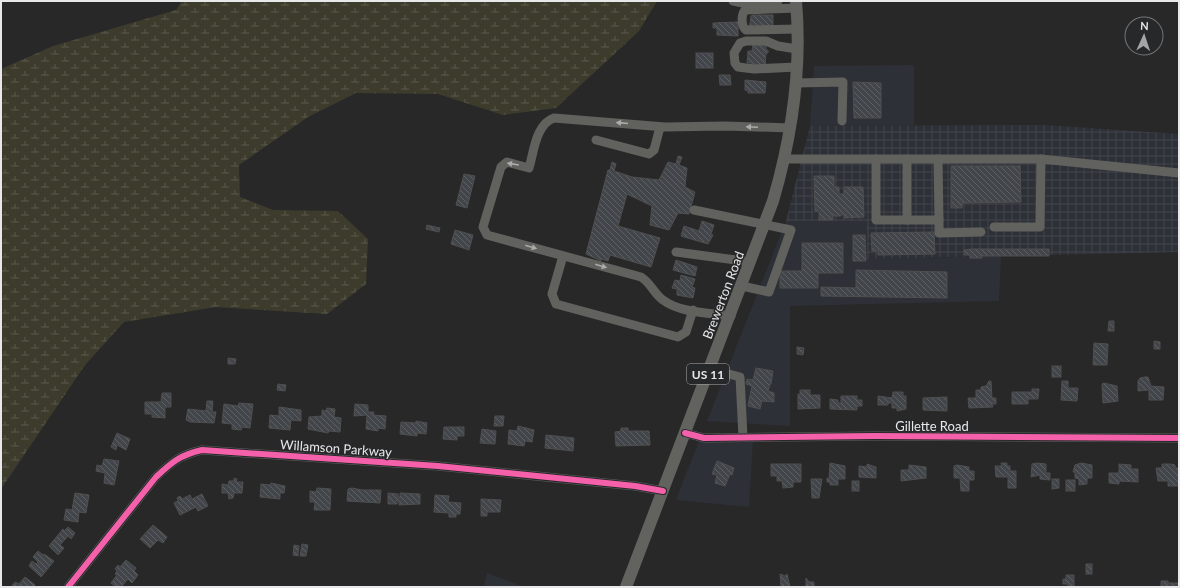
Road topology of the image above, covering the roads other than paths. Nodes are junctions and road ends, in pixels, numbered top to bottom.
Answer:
1 (733, 1) edge
2 (778, 1) edge
3 (796, 5) edge
4 (798, 29) junction
5 (797, 49) junction
6 (797, 67) junction
7 (797, 83) junction
8 (842, 121) dead end
9 (660, 127) junction
10 (790, 128) junction
11 (596, 140) dead end
12 (786, 159) junction
13 (876, 159) junction
14 (906, 159) junction
15 (938, 159) junction
16 (1041, 159) junction
17 (1179, 173) edge
18 (694, 210) dead end
19 (908, 220) junction
20 (939, 220) junction
21 (765, 224) junction
22 (994, 227) dead end
23 (981, 232) dead end
24 (676, 252) dead end
25 (563, 256) junction
26 (751, 262) junction
27 (742, 286) junction
28 (693, 310) junction
29 (731, 316) junction
30 (710, 369) junction
31 (685, 433) junction
32 (743, 437) junction
33 (1179, 438) edge
34 (663, 491) junction
35 (68, 587) edge
36 (626, 587) edge

1 - 2 street
3 - 4 main road, Brewerton Road / US 11
3 - 4 street
4 - 5 main road, Brewerton Road / US 11
5 - 6 main road, Brewerton Road / US 11
5 - 6 street
6 - 7 main road, Brewerton Road / US 11
7 - 8 street
7 - 10 main road, Brewerton Road / US 11
10 -> 9 street
9 - 11 street
9 -> 25 street
10 - 12 main road, Brewerton Road / US 11
12 - 13 street
12 - 21 main road, Brewerton Road / US 11
13 - 14 street
13 - 19 street
14 - 15 street
14 - 19 street
15 - 16 street
15 - 20 street
16 - 17 street
16 - 22 street
18 - 21 street
19 - 20 street
20 - 23 street
21 - 26 main road, Brewerton Road / US 11
21 - 27 street
24 - 26 street
25 -> 28 street
25 - 28 street
26 - 27 main road, Brewerton Road / US 11
27 - 29 main road, Brewerton Road / US 11
28 - 29 street
29 - 30 main road, Brewerton Road / US 11
30 - 31 main road, Brewerton Road / US 11
30 - 32 street
31 - 32 street, Gillette Road
31 - 34 main road, Brewerton Road / US 11
32 - 33 street, Gillette Road
34 - 35 street, Willamson Parkway
34 - 36 main road, Brewerton Road / US 11

